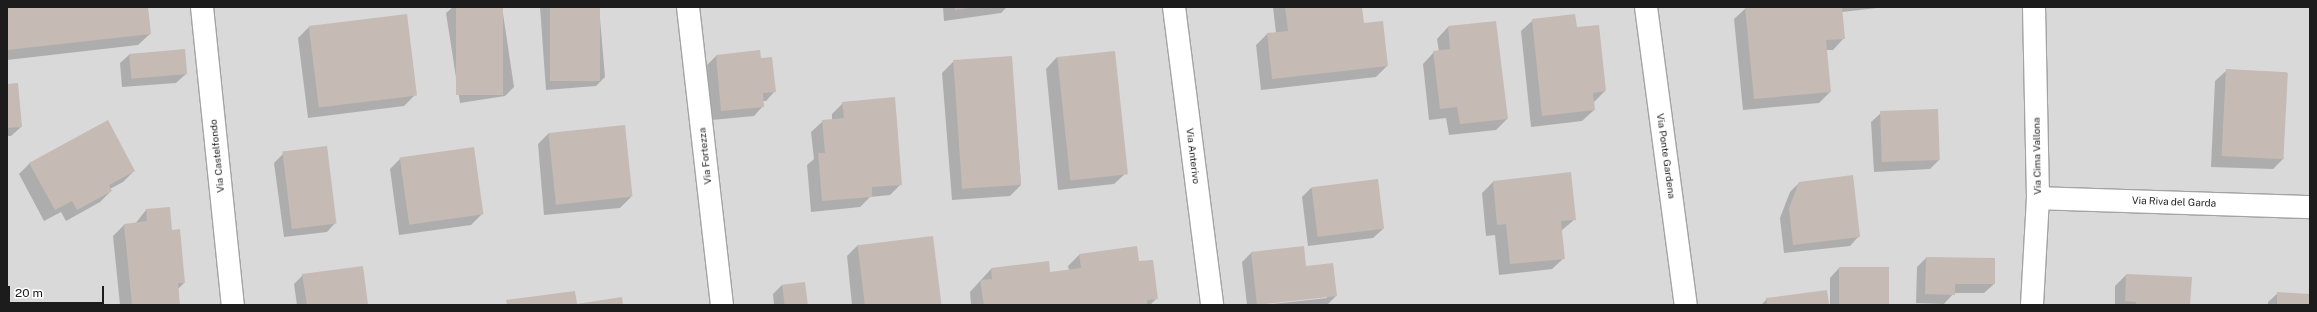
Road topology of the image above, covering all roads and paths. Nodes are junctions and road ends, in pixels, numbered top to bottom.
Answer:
1 (202, 7) edge
2 (688, 7) edge
3 (1174, 7) edge
4 (1646, 7) edge
5 (2034, 7) edge
6 (2038, 198) junction
7 (2310, 207) edge
8 (233, 305) edge
9 (722, 305) edge
10 (1212, 305) edge
11 (1686, 305) edge
12 (2032, 305) edge

1 - 8 street, Via Castelfondo
2 - 9 street, Via Fortezza
3 - 10 street, Via Anterivo
4 - 11 street, Via Ponte Gardena
5 - 6 street, Via Cima Vallona
6 - 7 street, Via Riva del Garda
6 - 12 street, Via Cima Vallona

